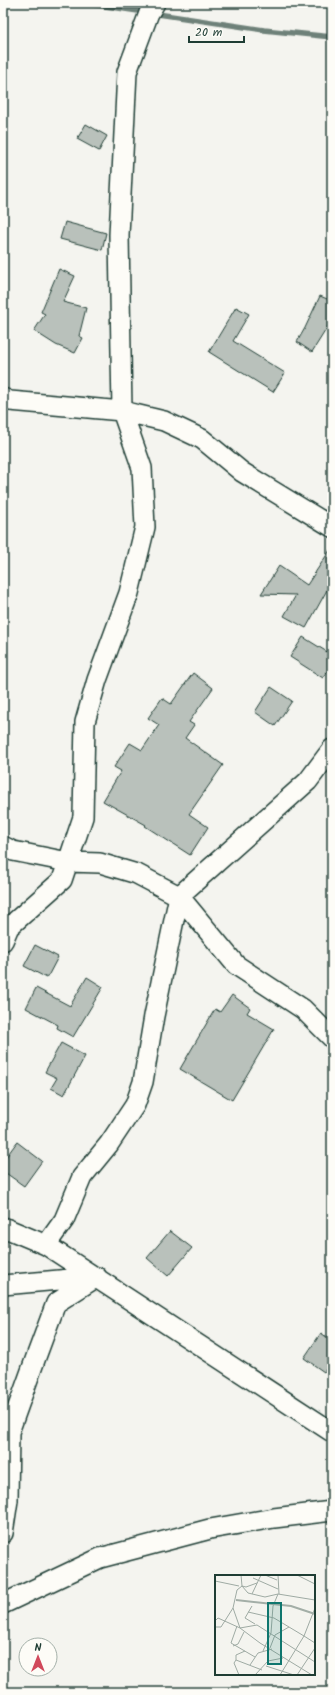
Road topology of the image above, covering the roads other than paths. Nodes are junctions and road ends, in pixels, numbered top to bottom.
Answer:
1 (155, 3) edge
2 (3, 398) edge
3 (122, 410) junction
4 (332, 527) edge
5 (332, 749) edge
6 (3, 846) edge
7 (68, 862) junction
8 (179, 896) junction
9 (3, 941) edge
10 (332, 1038) edge
11 (3, 1227) edge
12 (46, 1244) junction
13 (97, 1277) junction
14 (3, 1285) edge
15 (332, 1432) edge
16 (332, 1510) edge
17 (3, 1533) edge
18 (3, 1604) edge

1 - 3 street
2 - 3 street
3 - 4 street
3 - 7 street
5 - 8 street
6 - 7 street
7 - 8 street
7 - 9 street
8 - 10 street
8 - 12 street
11 - 12 street
12 - 13 street
13 - 14 street
13 - 15 street
13 - 17 street
16 - 18 street

